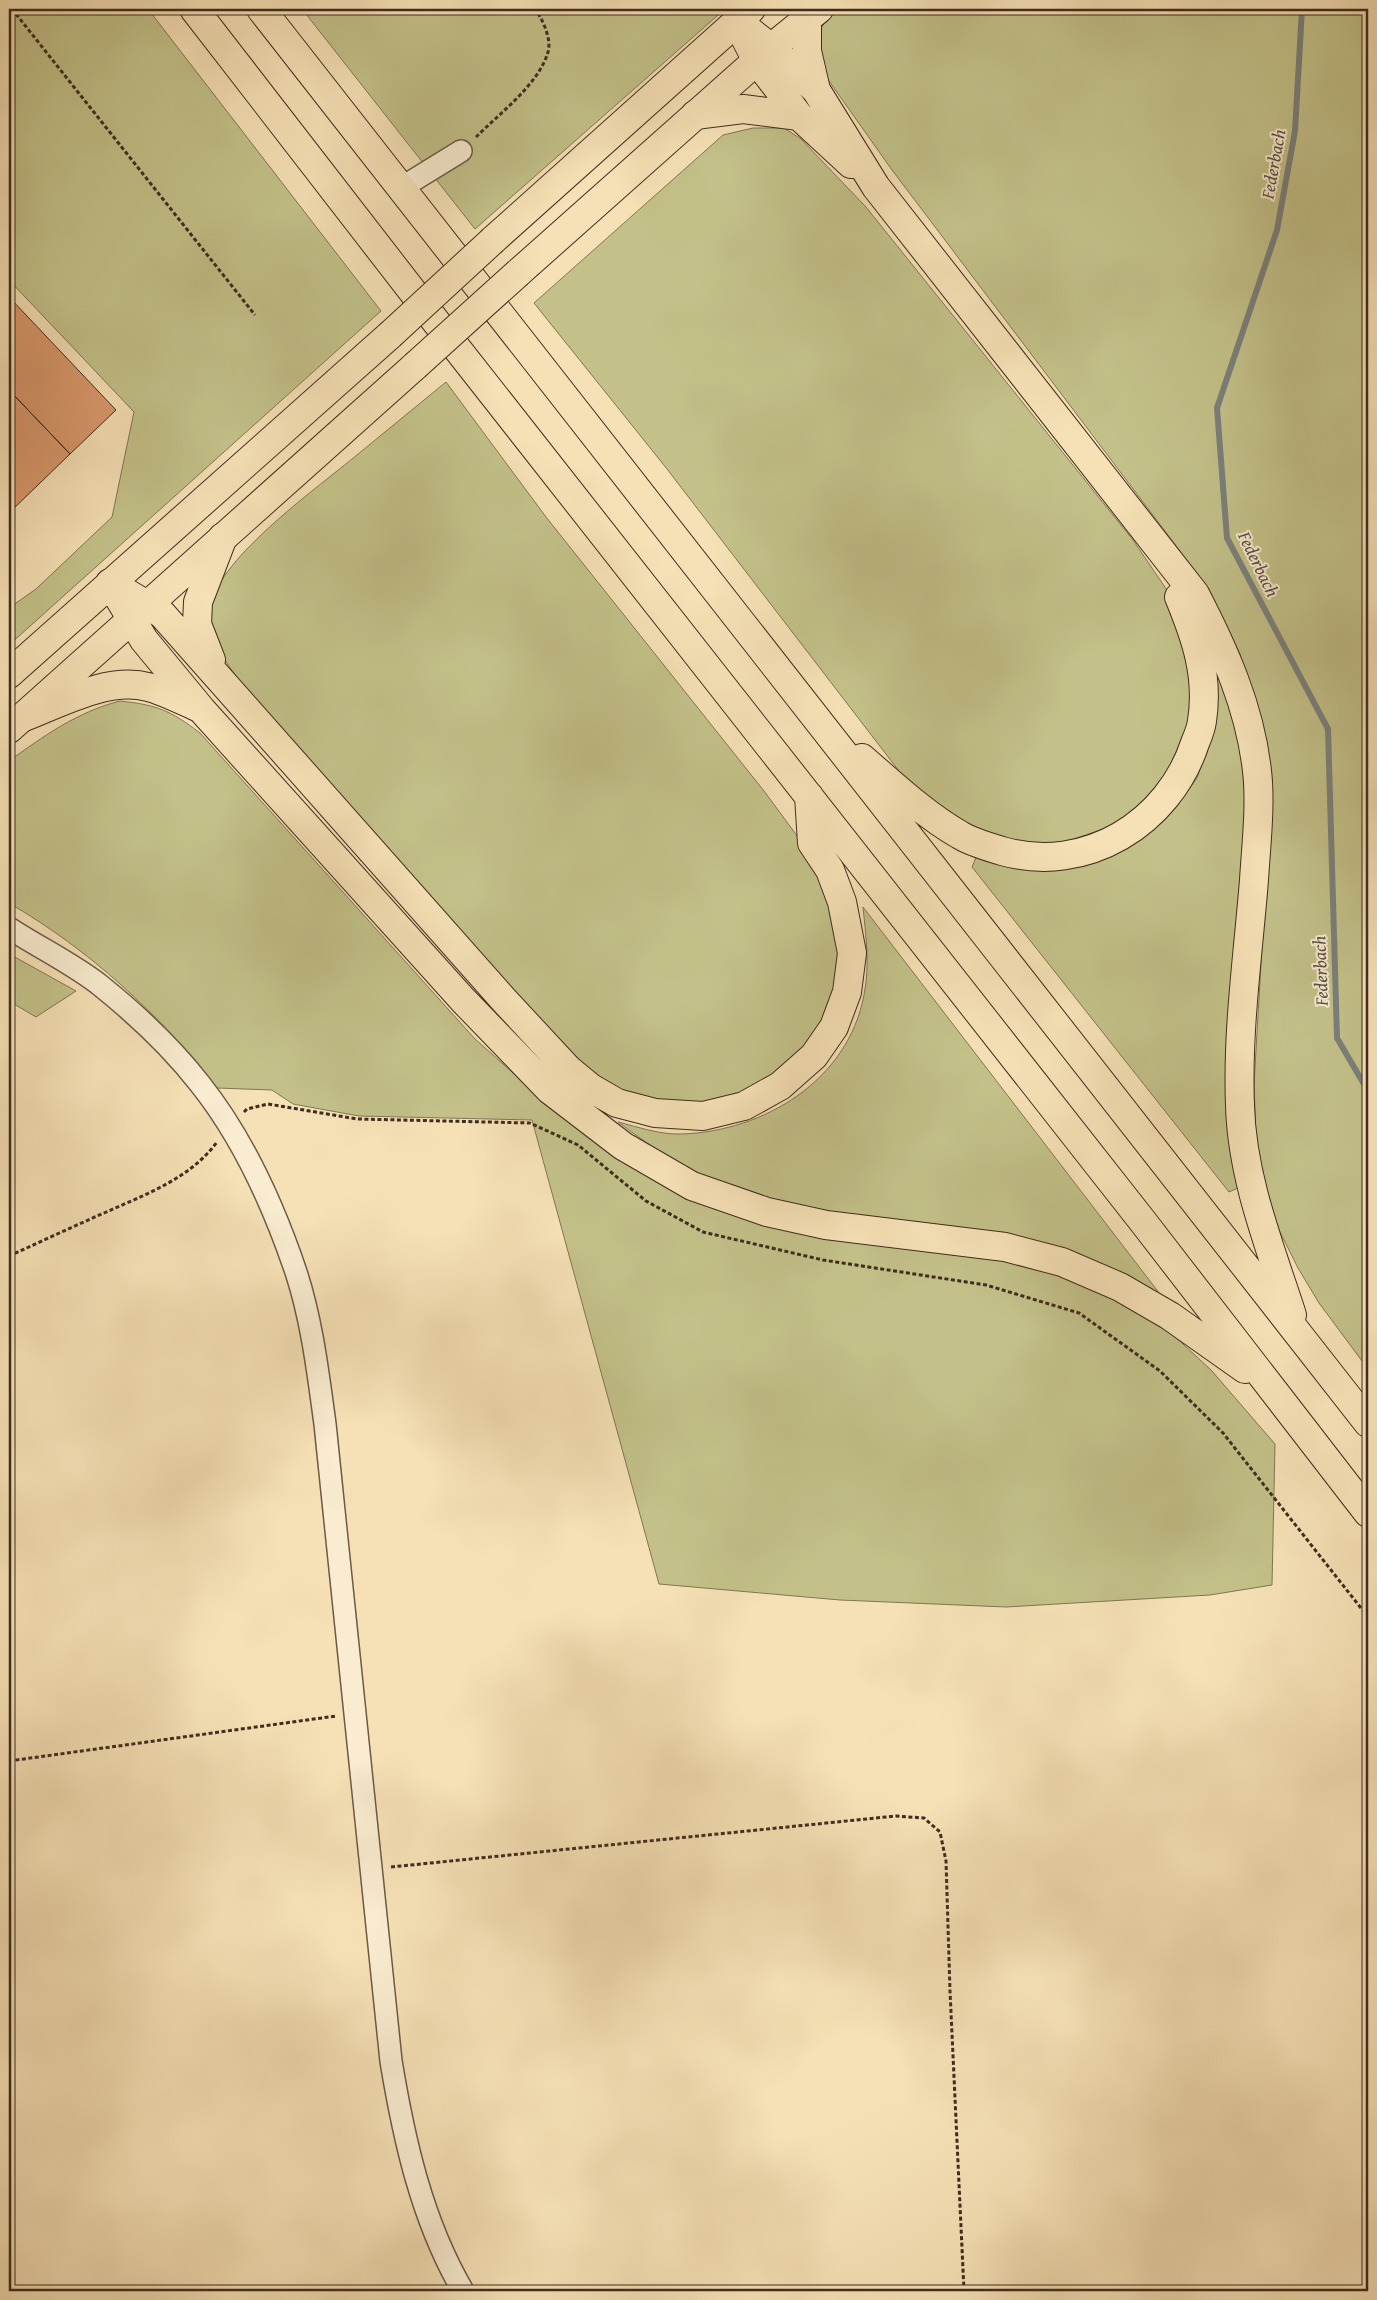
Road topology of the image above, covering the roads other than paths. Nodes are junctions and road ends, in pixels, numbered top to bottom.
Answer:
1 (194, 9) edge
2 (261, 9) edge
3 (813, 13) edge
4 (744, 15) edge
5 (764, 54) junction
6 (816, 90) junction
7 (695, 115) junction
8 (799, 116) junction
9 (461, 151) road end
10 (876, 187) junction
11 (401, 188) junction
12 (1138, 523) junction
13 (223, 537) junction
14 (110, 583) junction
15 (139, 611) junction
16 (9, 674) edge
17 (224, 686) junction
18 (201, 709) junction
19 (819, 722) junction
20 (14, 724) edge
21 (809, 796) junction
22 (13, 932) edge
23 (1298, 1333) junction
24 (1267, 1384) junction
25 (1368, 1423) edge
26 (1368, 1513) edge
27 (463, 2291) edge

1 - 21 main road
2 - 11 main road
3 - 5 main road
3 - 6 main road
4 - 5 main road
4 - 14 main road, bridge
5 - 6 main road
5 - 7 main road
5 - 8 main road
6 - 10 main road
7 - 8 main road
7 - 13 main road, bridge
8 - 10 main road
9 - 11 street
10 - 12 main road
11 - 19 main road
12 - 19 main road
12 - 23 main road
13 - 15 main road
13 - 17 main road
14 - 15 main road
14 - 16 main road
15 - 17 main road
15 - 18 main road
15 - 20 main road
17 - 21 main road
18 - 20 main road
18 - 24 main road
19 - 23 main road
21 - 24 main road
22 - 27 street
23 - 25 main road
24 - 26 main road

